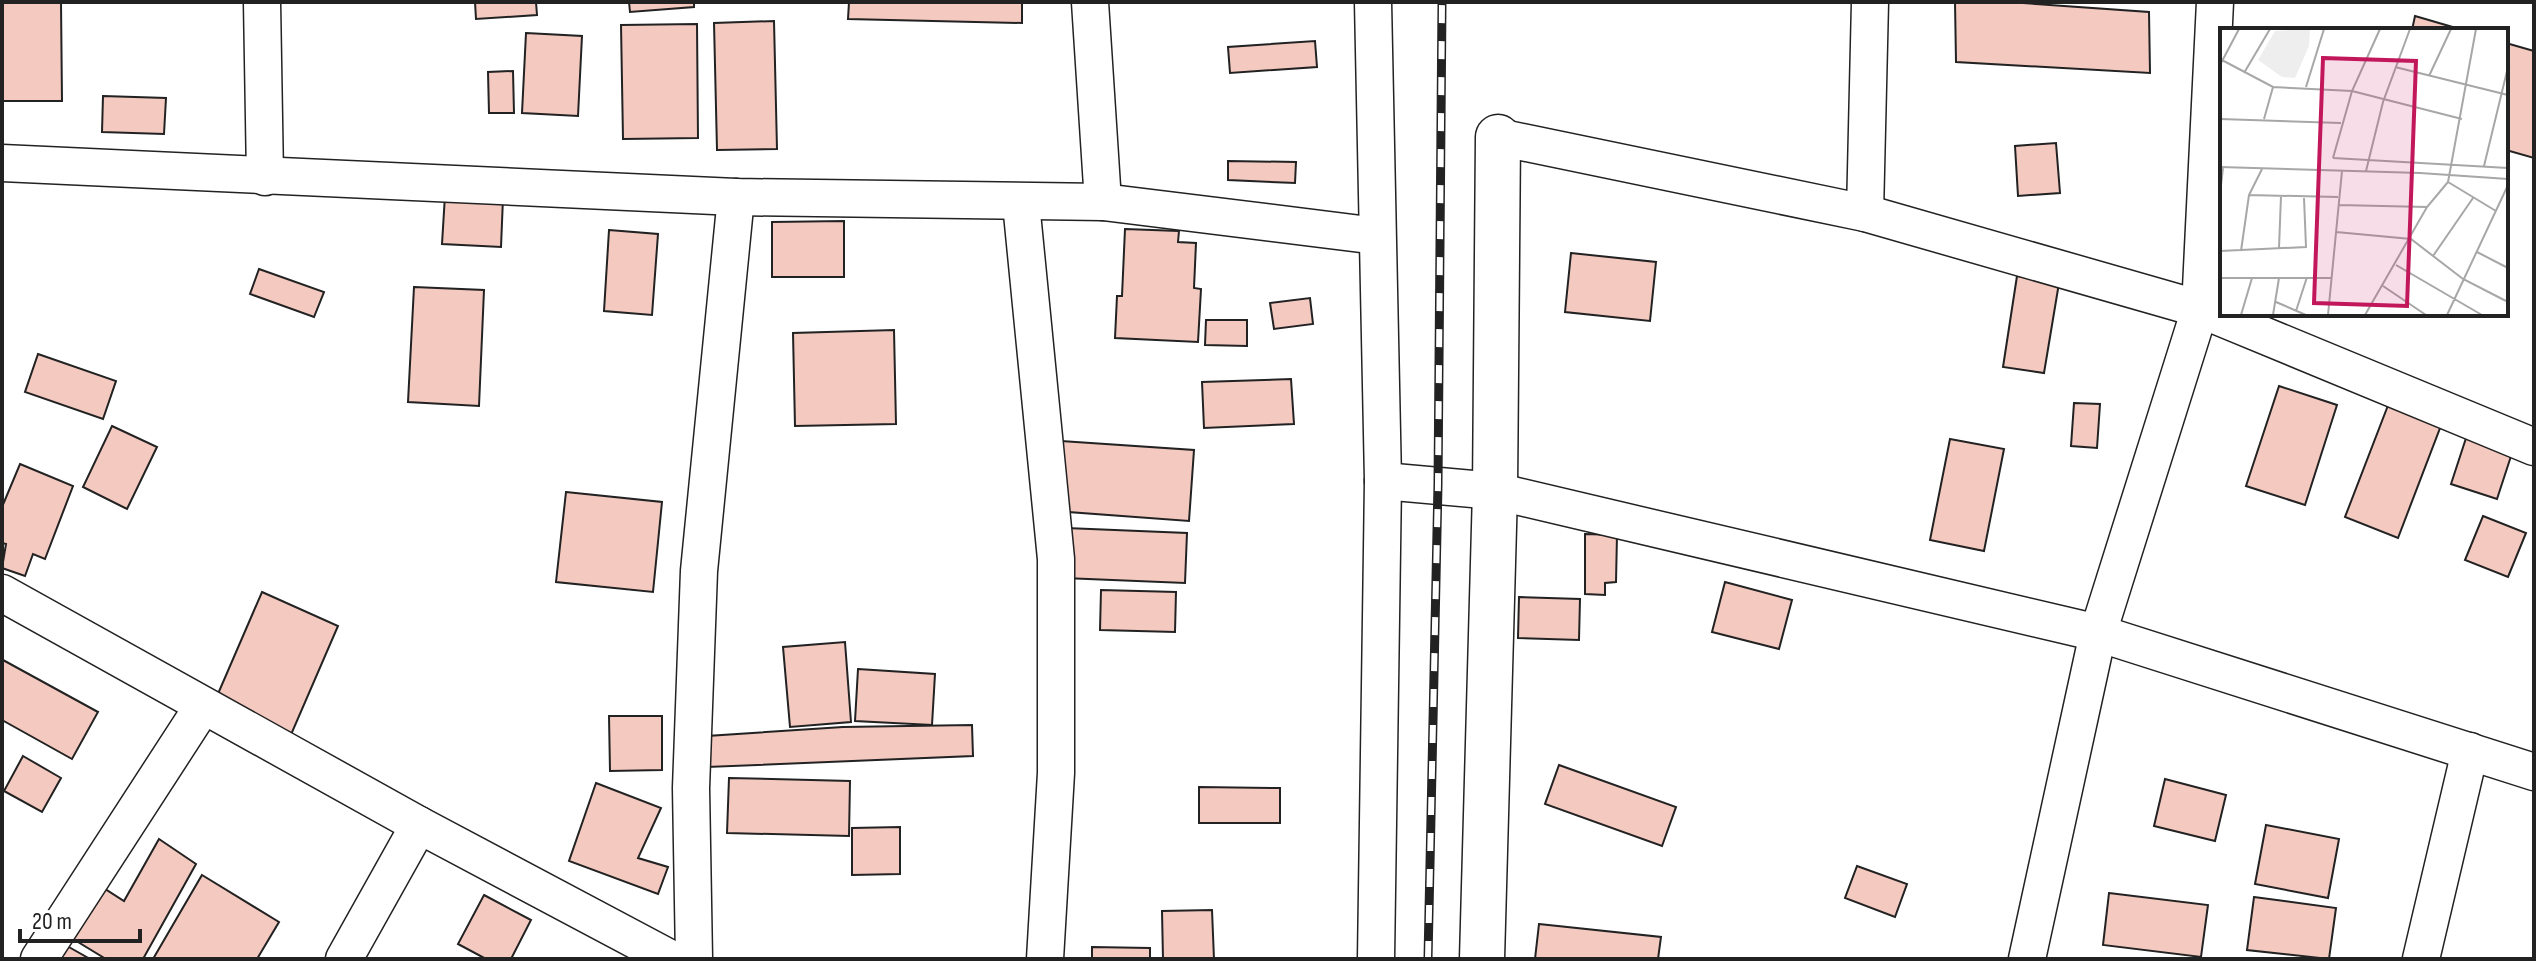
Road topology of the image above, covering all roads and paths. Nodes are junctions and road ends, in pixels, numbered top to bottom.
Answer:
1 (262, 2) edge
2 (1090, 2) edge
3 (1373, 2) edge
4 (1870, 2) edge
5 (2215, 2) edge
6 (1498, 137) joint
7 (2, 163) edge
8 (265, 177) junction
9 (736, 197) junction
10 (1103, 202) junction
11 (1021, 203) junction
12 (1865, 213) junction
13 (1377, 236) junction
14 (2200, 309) junction
15 (2534, 447) edge
16 (1383, 481) junction
17 (1495, 491) junction
18 (2, 593) edge
19 (2098, 633) junction
20 (203, 706) junction
21 (2470, 751) junction
22 (2534, 772) edge
23 (419, 825) junction
24 (39, 959) edge
25 (344, 959) edge
26 (671, 959) edge
27 (694, 959) edge
28 (1045, 959) edge
29 (1376, 959) edge
30 (1482, 959) edge
31 (2027, 959) edge
32 (2421, 959) edge

1 - 8 street
2 - 10 street
3 - 13 street
4 - 12 street
5 - 14 street
6 - 12 street
6 - 17 main road
7 - 8 street
8 - 9 street
9 - 11 street
9 - 27 street
10 - 11 street
10 - 13 street
11 - 28 street
12 - 14 street
13 - 16 street
14 - 15 street
14 - 19 street
16 - 17 street
16 - 29 street
17 - 19 street
17 - 30 main road
18 - 20 street
19 - 21 street
19 - 31 street
20 - 23 street
20 - 24 street
21 - 22 street
21 - 32 street
23 - 25 street
23 - 26 street

